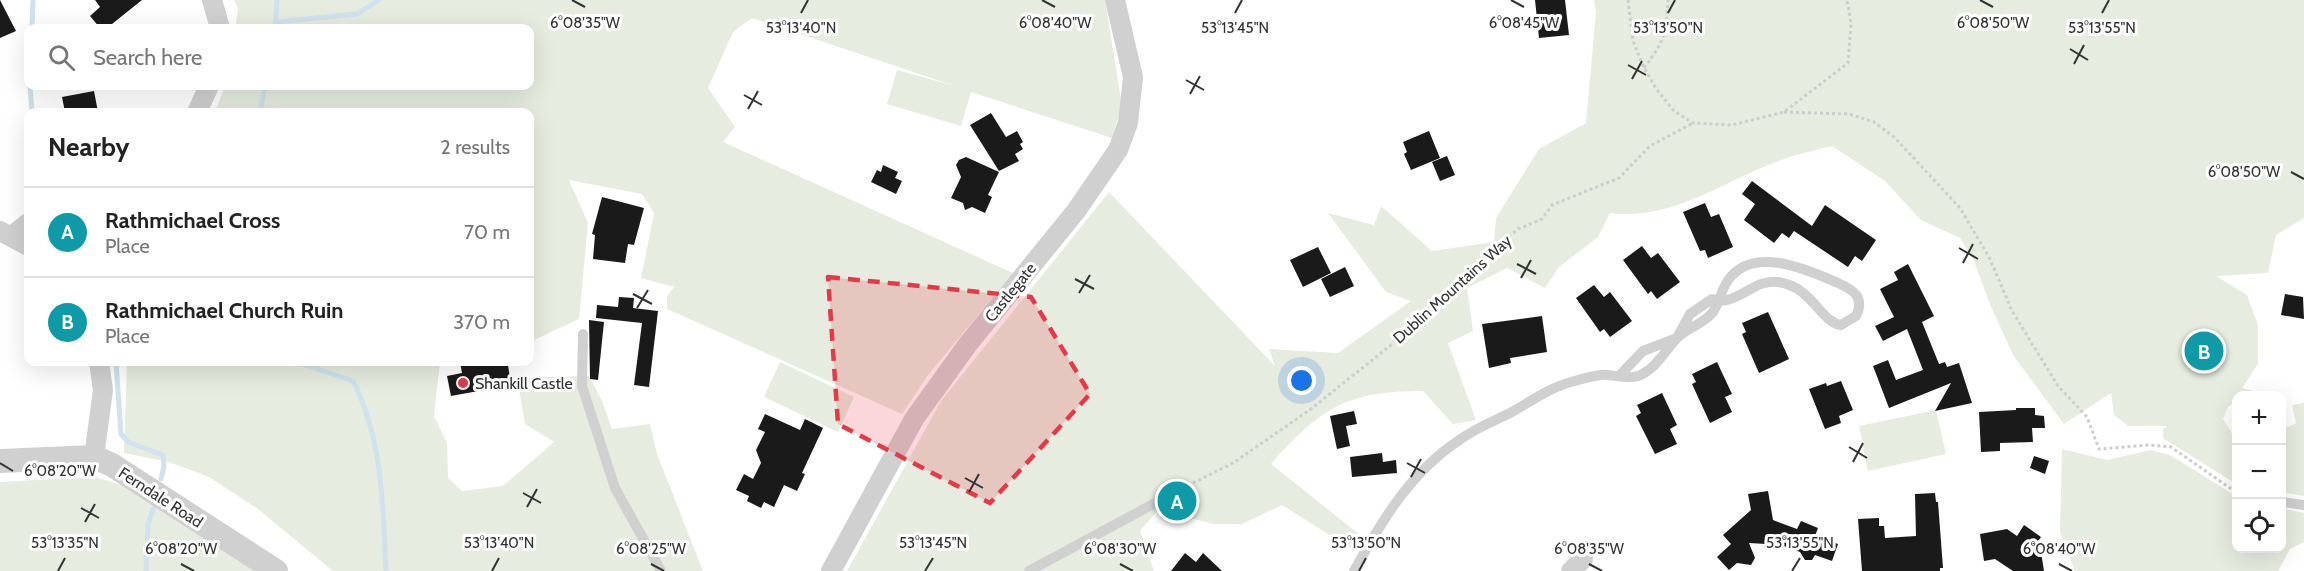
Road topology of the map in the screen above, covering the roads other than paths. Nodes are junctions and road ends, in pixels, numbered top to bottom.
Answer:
1 (212, 0) edge
2 (1115, 0) edge
3 (219, 24) edge
4 (207, 90) edge
5 (199, 108) edge
6 (1718, 301) junction
7 (583, 334) dead end
8 (1677, 338) junction
9 (100, 366) edge
10 (1619, 376) junction
11 (94, 457) junction
12 (0, 461) edge
13 (1183, 488) road end
14 (2286, 503) edge
15 (2304, 505) edge
16 (276, 571) edge
17 (661, 571) edge
18 (831, 571) edge
19 (1029, 571) edge
20 (1354, 571) edge

1 - 3 street
2 - 18 street, Castlegate
4 - 5 street
6 - 6 lane
6 - 8 lane
7 - 17 lane
8 - 10 lane
8 - 10 lane
9 - 11 street
10 - 20 lane
11 - 12 street, Ferndale Road
11 - 16 street, Ferndale Road
13 - 19 lane
14 - 15 lane

